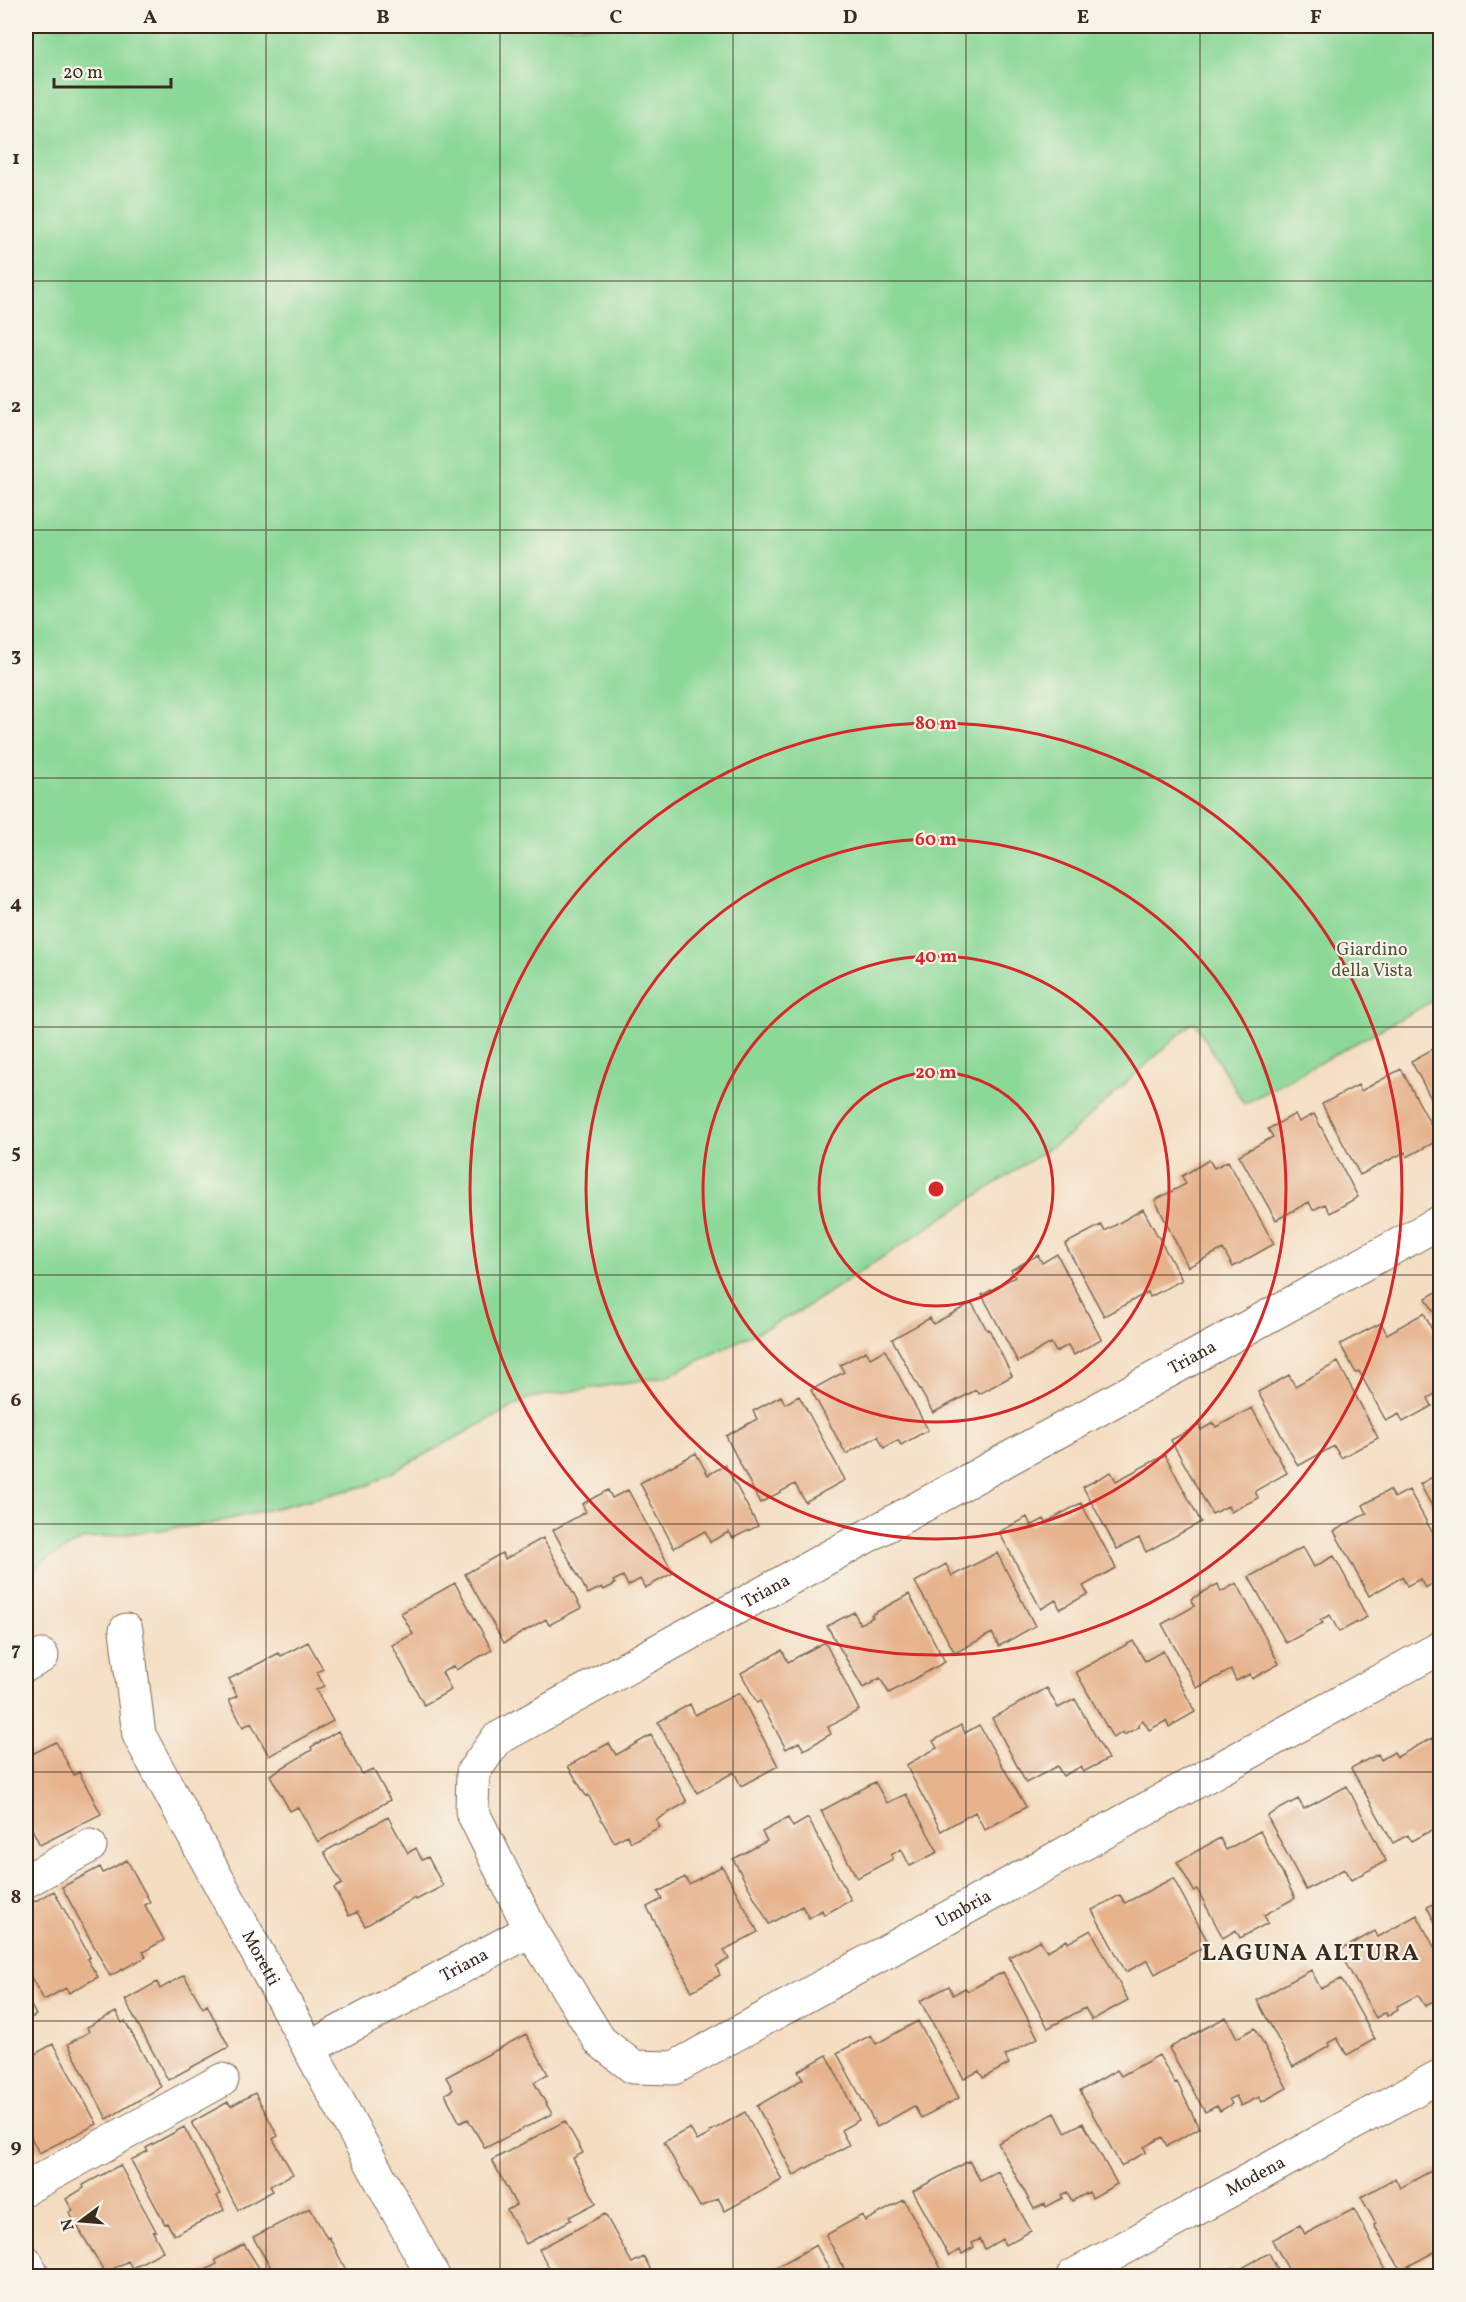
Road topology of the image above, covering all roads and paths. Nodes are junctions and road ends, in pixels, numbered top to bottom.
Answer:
1 (1440, 1221) edge
2 (126, 1630) dead end
3 (1440, 1648) edge
4 (90, 1846) dead end
5 (26, 1881) edge
6 (531, 1930) junction
7 (309, 2048) junction
8 (1440, 2076) edge
9 (222, 2080) dead end
10 (26, 2188) edge
11 (26, 2262) edge
12 (33, 2277) edge
13 (433, 2277) edge
14 (1073, 2277) edge

1 - 6 street, Triana
2 - 7 street, Moretti
3 - 6 street, Umbria
4 - 5 street
6 - 7 street, Triana
7 - 13 street, Moretti
8 - 14 street, Modena
9 - 10 street
11 - 12 street

